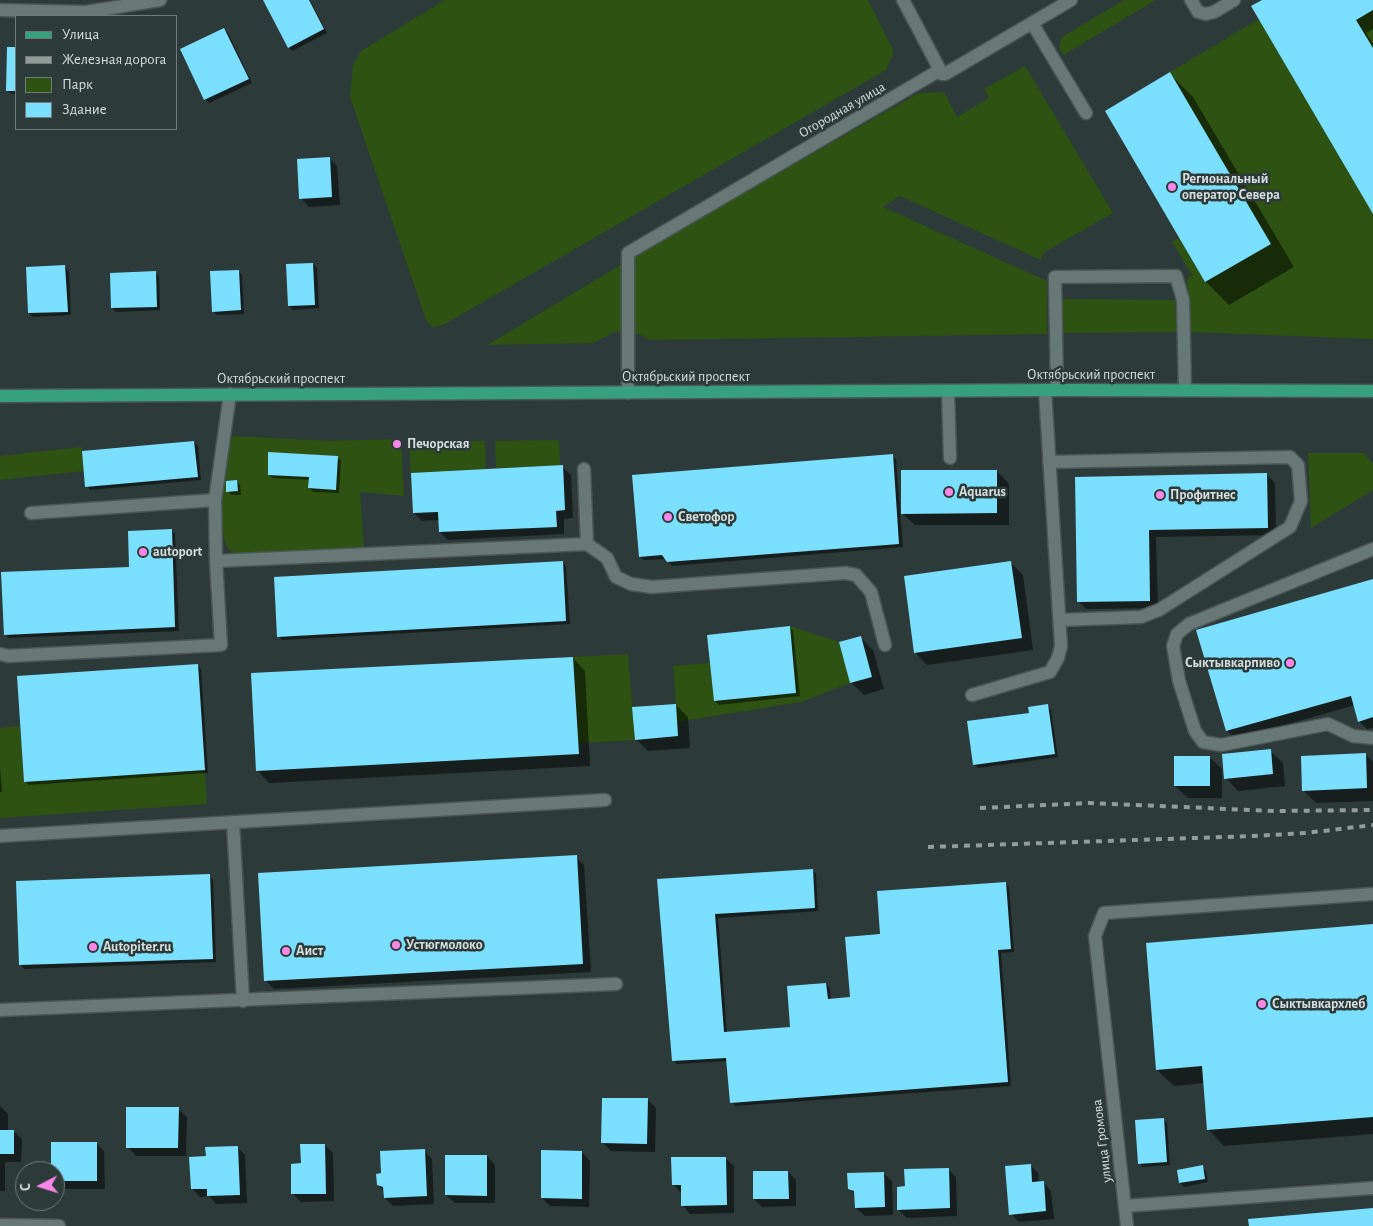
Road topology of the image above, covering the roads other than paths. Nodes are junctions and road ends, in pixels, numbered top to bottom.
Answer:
1 (160, 0) edge
2 (903, 0) edge
3 (1071, 0) edge
4 (1190, 0) edge
5 (1234, 0) edge
6 (103, 5) edge
7 (0, 10) edge
8 (1032, 23) junction
9 (940, 70) junction
10 (1086, 113) dead end
11 (1051, 390) junction
12 (1185, 390) junction
13 (948, 391) junction
14 (1373, 391) edge
15 (628, 392) junction
16 (230, 394) junction
17 (0, 396) edge
18 (950, 458) dead end
19 (1049, 462) junction
20 (584, 468) dead end
21 (215, 500) junction
22 (31, 513) dead end
23 (587, 544) junction
24 (1373, 549) edge
25 (216, 561) junction
26 (1060, 620) junction
27 (884, 644) dead end
28 (0, 654) edge
29 (972, 695) dead end
30 (1373, 738) edge
31 (605, 800) dead end
32 (233, 822) junction
33 (0, 836) edge
34 (1373, 894) edge
35 (616, 984) dead end
36 (243, 1001) junction
37 (0, 1010) edge
38 (1373, 1188) edge
39 (1125, 1206) junction
40 (0, 1225) edge
41 (59, 1226) edge
42 (1127, 1226) edge

1 - 6 street
2 - 9 street
3 - 8 street, Огородная улица
4 - 5 street
6 - 7 street
8 - 9 street, Огородная улица
8 - 10 street
9 - 15 street, Огородная улица
11 - 12 main road, Октябрьский проспект
11 - 12 street
11 - 13 main road, Октябрьский проспект
11 - 19 street
12 - 14 main road, Октябрьский проспект
13 - 15 main road, Октябрьский проспект
13 - 18 street
15 - 16 main road, Октябрьский проспект
16 - 17 main road, Октябрьский проспект
16 - 21 street
19 - 26 street
19 - 26 street
20 - 23 street
21 - 22 street
21 - 25 street
23 - 25 street
23 - 27 street
24 - 30 street
25 - 28 street
26 - 29 street
31 - 32 street
32 - 33 street
32 - 36 street
34 - 39 street, улица Громова
35 - 36 street
36 - 37 street
38 - 39 street
39 - 42 street, улица Громова
40 - 41 street

